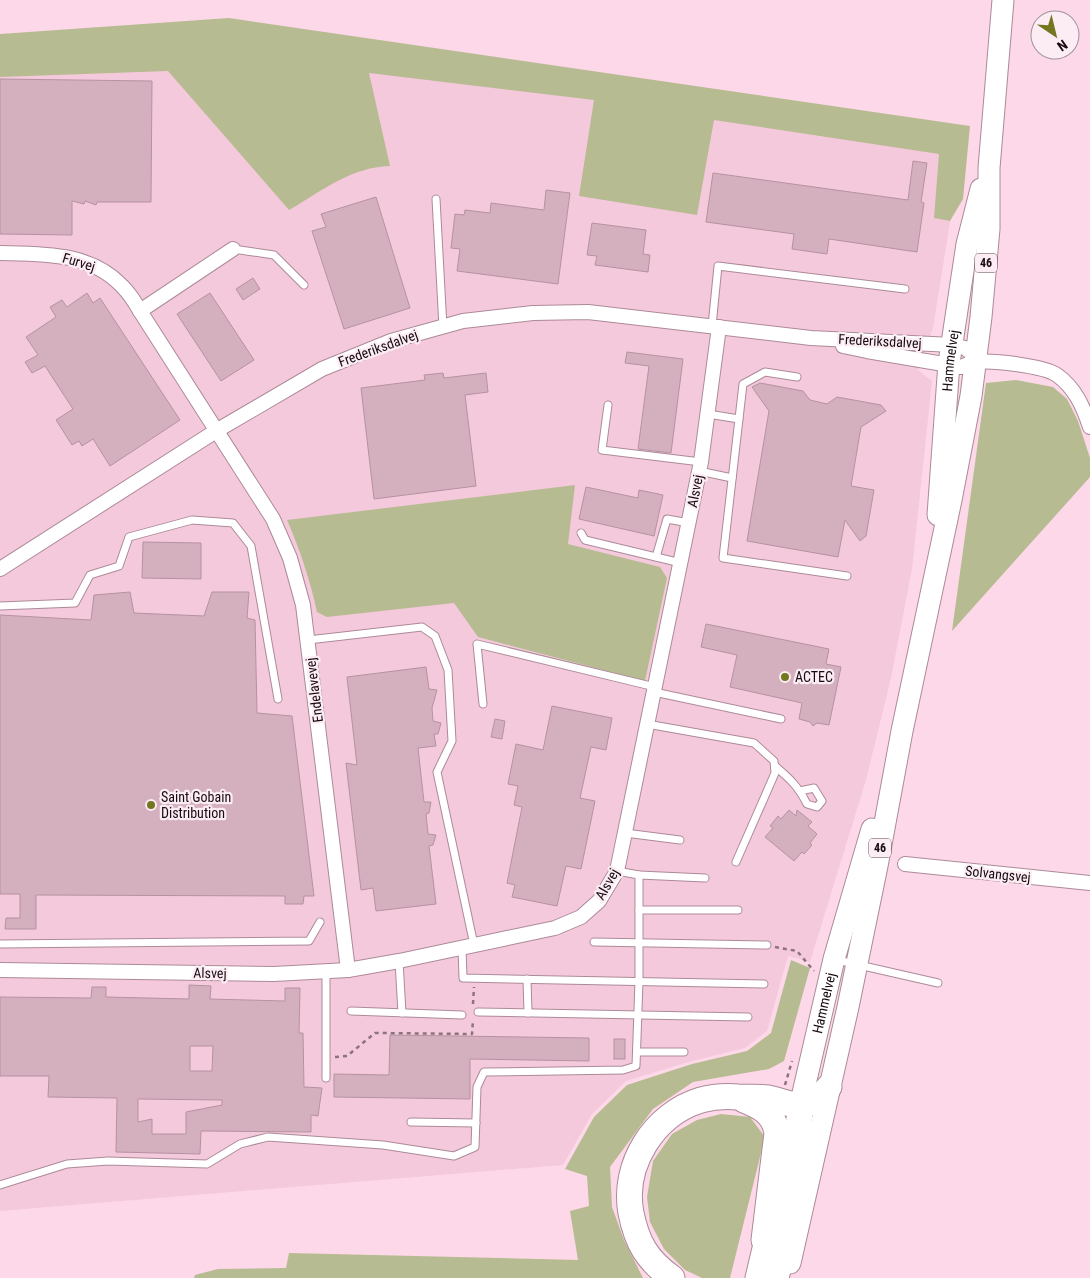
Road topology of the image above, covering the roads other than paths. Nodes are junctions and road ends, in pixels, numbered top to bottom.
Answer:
1 (1003, 0) edge
2 (989, 168) junction
3 (436, 199) dead end
4 (233, 249) joint
5 (0, 253) edge
6 (304, 285) dead end
7 (905, 289) dead end
8 (140, 310) junction
9 (443, 327) junction
10 (715, 327) junction
11 (963, 357) junction
12 (797, 377) dead end
13 (608, 405) dead end
14 (708, 414) junction
15 (739, 420) junction
16 (1090, 427) edge
17 (216, 431) junction
18 (700, 467) junction
19 (732, 478) junction
20 (689, 523) junction
21 (581, 533) dead end
22 (938, 556) junction
23 (656, 557) junction
24 (681, 563) junction
25 (0, 570) edge
26 (847, 576) dead end
27 (0, 606) edge
28 (308, 640) junction
29 (655, 689) junction
30 (278, 699) dead end
31 (483, 704) dead end
32 (781, 719) dead end
33 (647, 724) junction
34 (902, 731) junction
35 (774, 766) junction
36 (800, 791) dead end
37 (625, 833) junction
38 (680, 840) dead end
39 (736, 862) dead end
40 (906, 864) dead end
41 (617, 871) junction
42 (638, 876) junction
43 (705, 878) dead end
44 (1090, 883) edge
45 (639, 910) junction
46 (738, 910) dead end
47 (320, 922) dead end
48 (594, 942) dead end
49 (639, 943) junction
50 (0, 944) edge
51 (767, 945) road end
52 (468, 947) junction
53 (834, 959) junction
54 (399, 961) junction
55 (856, 965) junction
56 (0, 970) edge
57 (348, 970) junction
58 (326, 972) junction
59 (527, 979) junction
60 (639, 981) junction
61 (938, 983) dead end
62 (764, 984) dead end
63 (351, 1011) dead end
64 (478, 1012) dead end
65 (402, 1013) junction
66 (528, 1013) junction
67 (462, 1015) dead end
68 (638, 1015) junction
69 (748, 1017) dead end
70 (637, 1052) junction
71 (684, 1052) dead end
72 (326, 1078) dead end
73 (829, 1087) junction
74 (737, 1096) junction
75 (801, 1106) junction
76 (411, 1122) dead end
77 (476, 1123) junction
78 (0, 1186) edge
79 (764, 1240) junction
80 (672, 1278) edge
81 (756, 1278) edge
82 (776, 1278) edge
83 (787, 1278) edge

1 - 2 main road, Hammelvej / 46
2 - 11 main road, Hammelvej / 46
2 - 11 main road, Hammelvej / 46
3 - 9 lane
4 - 6 lane
4 - 8 street
5 - 8 street, Furvej
7 - 10 lane
8 - 17 street, Furvej
9 - 10 street, Frederiksdalvej
9 - 17 street, Frederiksdalvej
10 - 11 street, Frederiksdalvej
10 - 14 street, Alsvej
11 - 16 street
11 - 22 main road, Hammelvej / 46
11 - 22 main road, Hammelvej / 46
12 - 15 lane
13 - 18 lane
14 - 15 lane
14 - 18 street, Alsvej
15 - 19 lane
17 - 25 street, Frederiksdalvej
17 - 28 street, Endelavevej
18 - 19 lane
18 - 20 street, Alsvej
19 - 26 lane
20 - 23 lane
20 - 24 street, Alsvej
21 - 23 lane
22 - 34 main road, Hammelvej / 46
23 - 24 lane
24 - 29 street, Alsvej
27 - 30 lane
28 - 52 lane
28 - 57 street, Endelavevej
29 - 31 lane
29 - 32 lane
29 - 33 street, Alsvej
33 - 35 lane
33 - 37 street, Alsvej
34 - 53 main road, Hammelvej / 46
34 - 55 main road, Hammelvej / 46
35 - 36 lane
35 - 39 lane
37 - 38 lane
37 - 41 street, Alsvej
40 - 44 street, Solvangsvej
41 - 42 lane
41 - 52 street, Alsvej
42 - 43 lane
42 - 45 lane
45 - 46 lane
45 - 49 lane
47 - 50 lane
48 - 49 lane
49 - 51 lane
49 - 60 lane
52 - 54 street, Alsvej
52 - 59 lane
53 - 55 lane
53 - 75 main road, Hammelvej / 46
54 - 57 street, Alsvej
54 - 65 lane
55 - 61 lane
55 - 73 main road, Hammelvej / 46
56 - 58 street, Alsvej
57 - 58 street, Alsvej
58 - 72 lane
59 - 60 lane
59 - 66 lane
60 - 62 lane
60 - 68 lane
63 - 65 lane
64 - 66 lane
65 - 67 lane
66 - 68 lane
68 - 69 lane
68 - 70 lane
70 - 71 lane
70 - 77 lane
73 - 75 highway
73 - 83 main road, Hammelvej / 46
74 - 75 highway
74 - 79 highway
74 - 80 highway
75 - 79 main road, Hammelvej / 46
75 - 82 highway
76 - 77 lane
77 - 78 lane
79 - 81 main road, Hammelvej / 46

